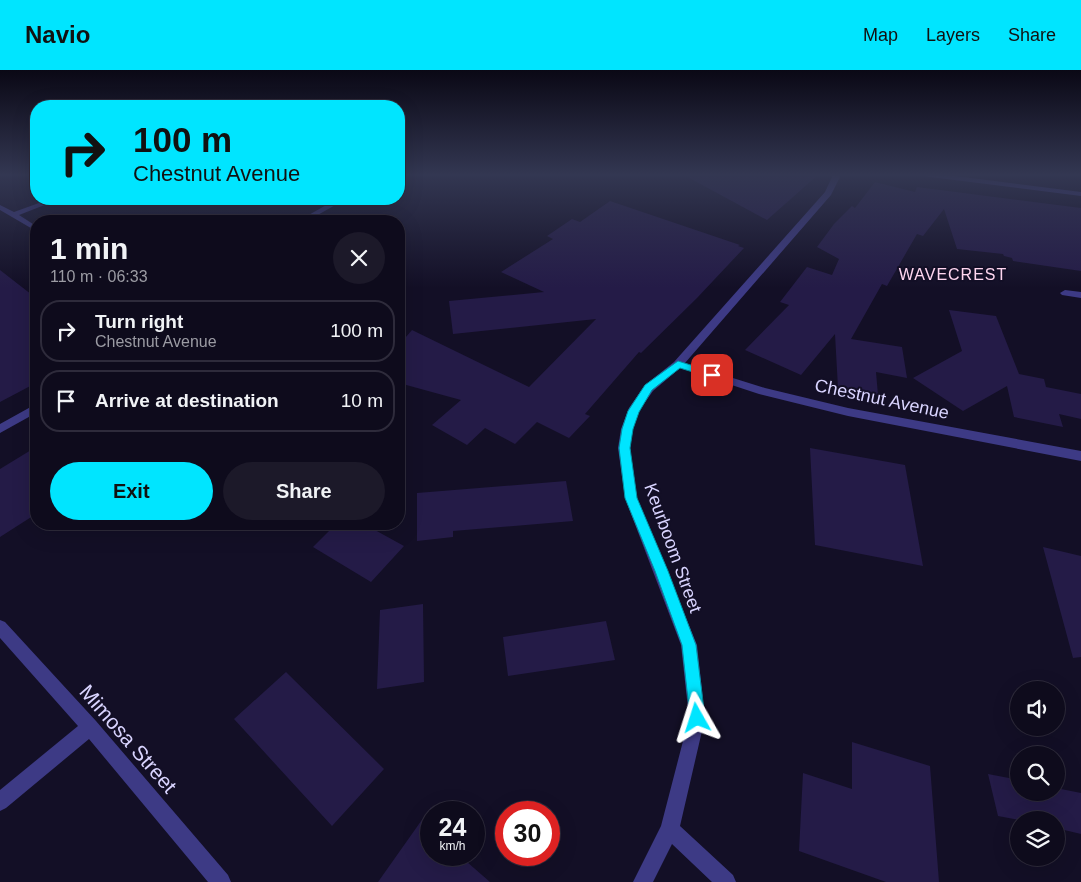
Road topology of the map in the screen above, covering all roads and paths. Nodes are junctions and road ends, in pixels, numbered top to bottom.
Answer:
1 (8, 212) edge
2 (21, 212) edge
3 (811, 212) edge
4 (13, 215) junction
5 (30, 225) edge
6 (1065, 293) dead end
7 (1081, 295) edge
8 (678, 364) junction
9 (30, 412) edge
10 (0, 429) edge
11 (1081, 456) edge
12 (0, 627) edge
13 (90, 727) junction
14 (0, 802) edge
15 (670, 829) junction
16 (221, 882) edge
17 (643, 882) edge
18 (726, 882) edge

1 - 4 street
2 - 4 street
3 - 8 street, Keurboom Street
4 - 5 street
6 - 7 street
8 - 11 street, Chestnut Avenue
8 - 15 street, Keurboom Street
9 - 10 street
12 - 13 street, Mimosa Street
13 - 14 street
13 - 16 street, Mimosa Street
15 - 17 street, Keurboom Street
15 - 18 street

